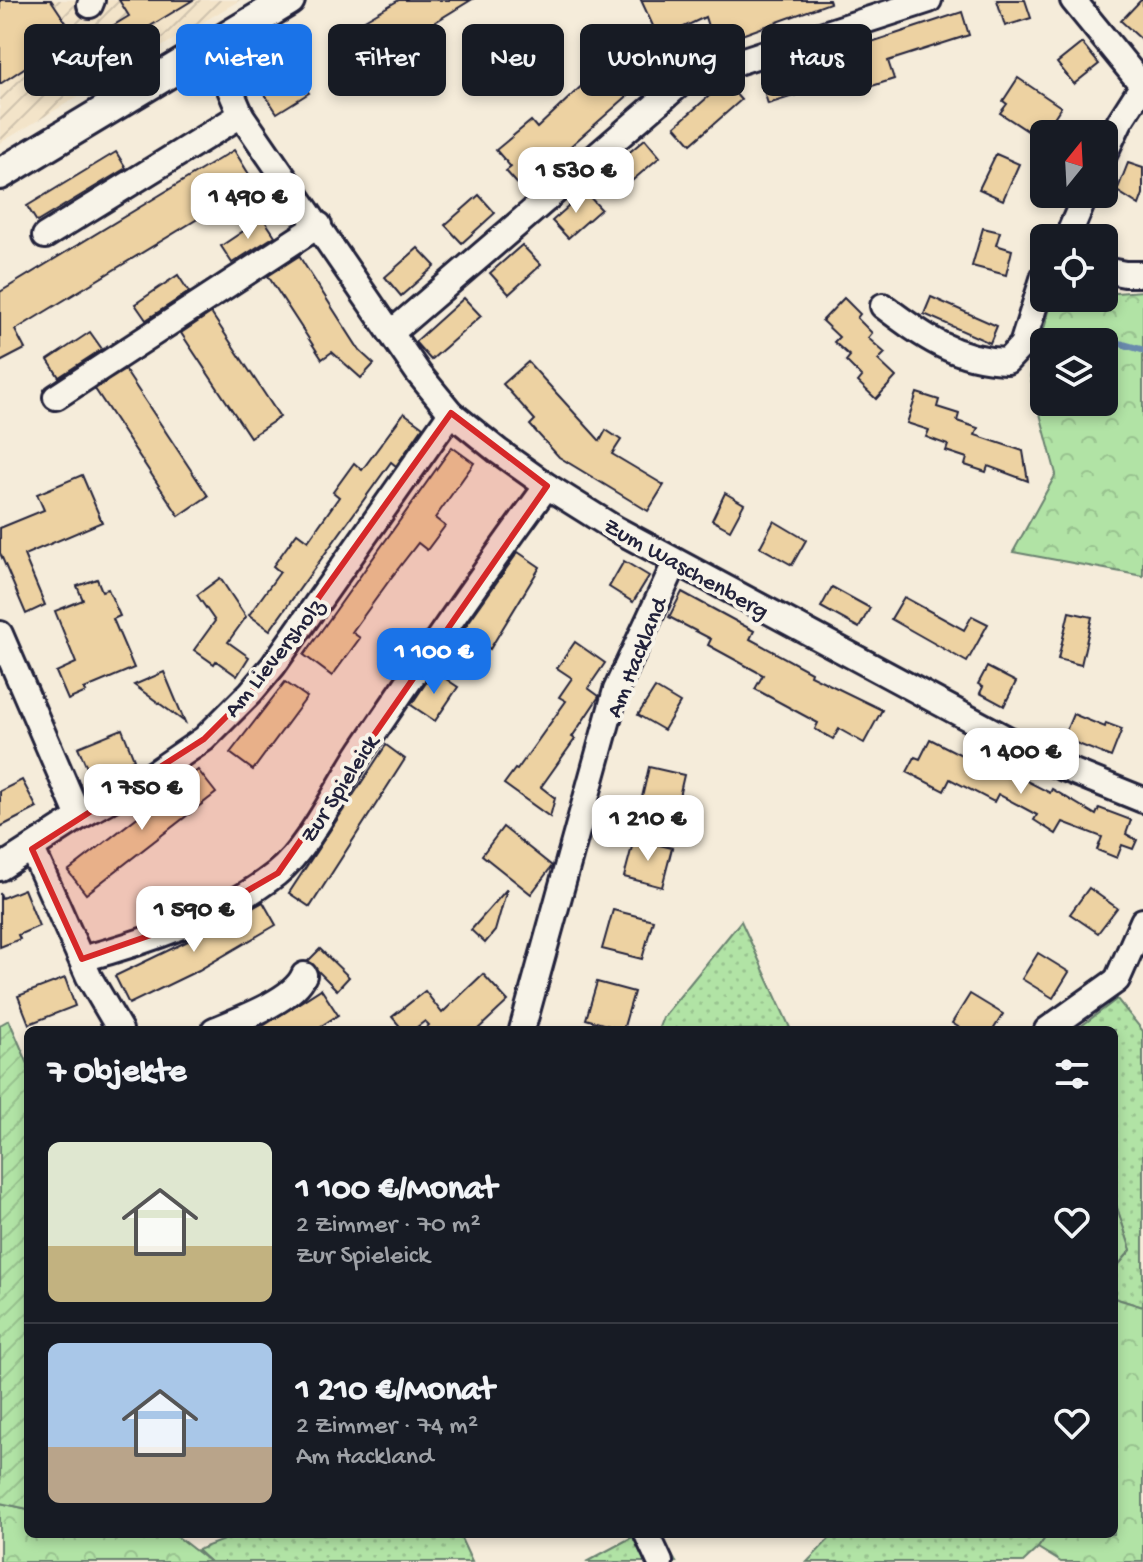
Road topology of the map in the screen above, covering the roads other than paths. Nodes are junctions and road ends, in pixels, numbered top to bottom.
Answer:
1 (289, 0) edge
2 (929, 0) edge
3 (1073, 0) edge
4 (247, 24) edge
5 (176, 66) edge
6 (1143, 85) edge
7 (233, 96) edge
8 (241, 115) junction
9 (1118, 125) edge
10 (0, 174) edge
11 (319, 225) junction
12 (45, 236) dead end
13 (1118, 273) edge
14 (1143, 274) edge
15 (883, 306) dead end
16 (1033, 312) edge
17 (391, 333) junction
18 (56, 397) dead end
19 (451, 413) junction
20 (547, 486) junction
21 (675, 563) junction
22 (0, 634) edge
23 (1143, 800) edge
24 (79, 817) junction
25 (32, 849) junction
26 (0, 868) edge
27 (1143, 921) edge
28 (82, 959) junction
29 (304, 975) dead end
30 (118, 1026) edge
31 (223, 1026) edge
32 (523, 1026) edge
33 (1053, 1026) edge
34 (649, 1538) edge
35 (660, 1562) edge

1 - 4 main road
2 - 17 street
3 - 6 street
5 - 10 main road
6 - 9 street
7 - 8 street, Zum Waschenberg
8 - 11 street, Zum Waschenberg
8 - 12 street
11 - 17 street, Zum Waschenberg
11 - 18 street
13 - 14 street
15 - 16 street
17 - 19 street, Zum Waschenberg
19 - 20 street, Zum Waschenberg
19 - 24 street, Am Lieversholz
20 - 21 street, Zum Waschenberg
20 - 28 street, Zur Spieleick
21 - 23 street, Zum Waschenberg
21 - 32 street, Am Hackland
22 - 24 street
24 - 25 street, Am Lieversholz
25 - 26 street, Am Lieversholz
25 - 28 street
27 - 33 street
28 - 30 street
29 - 31 street
34 - 35 street

